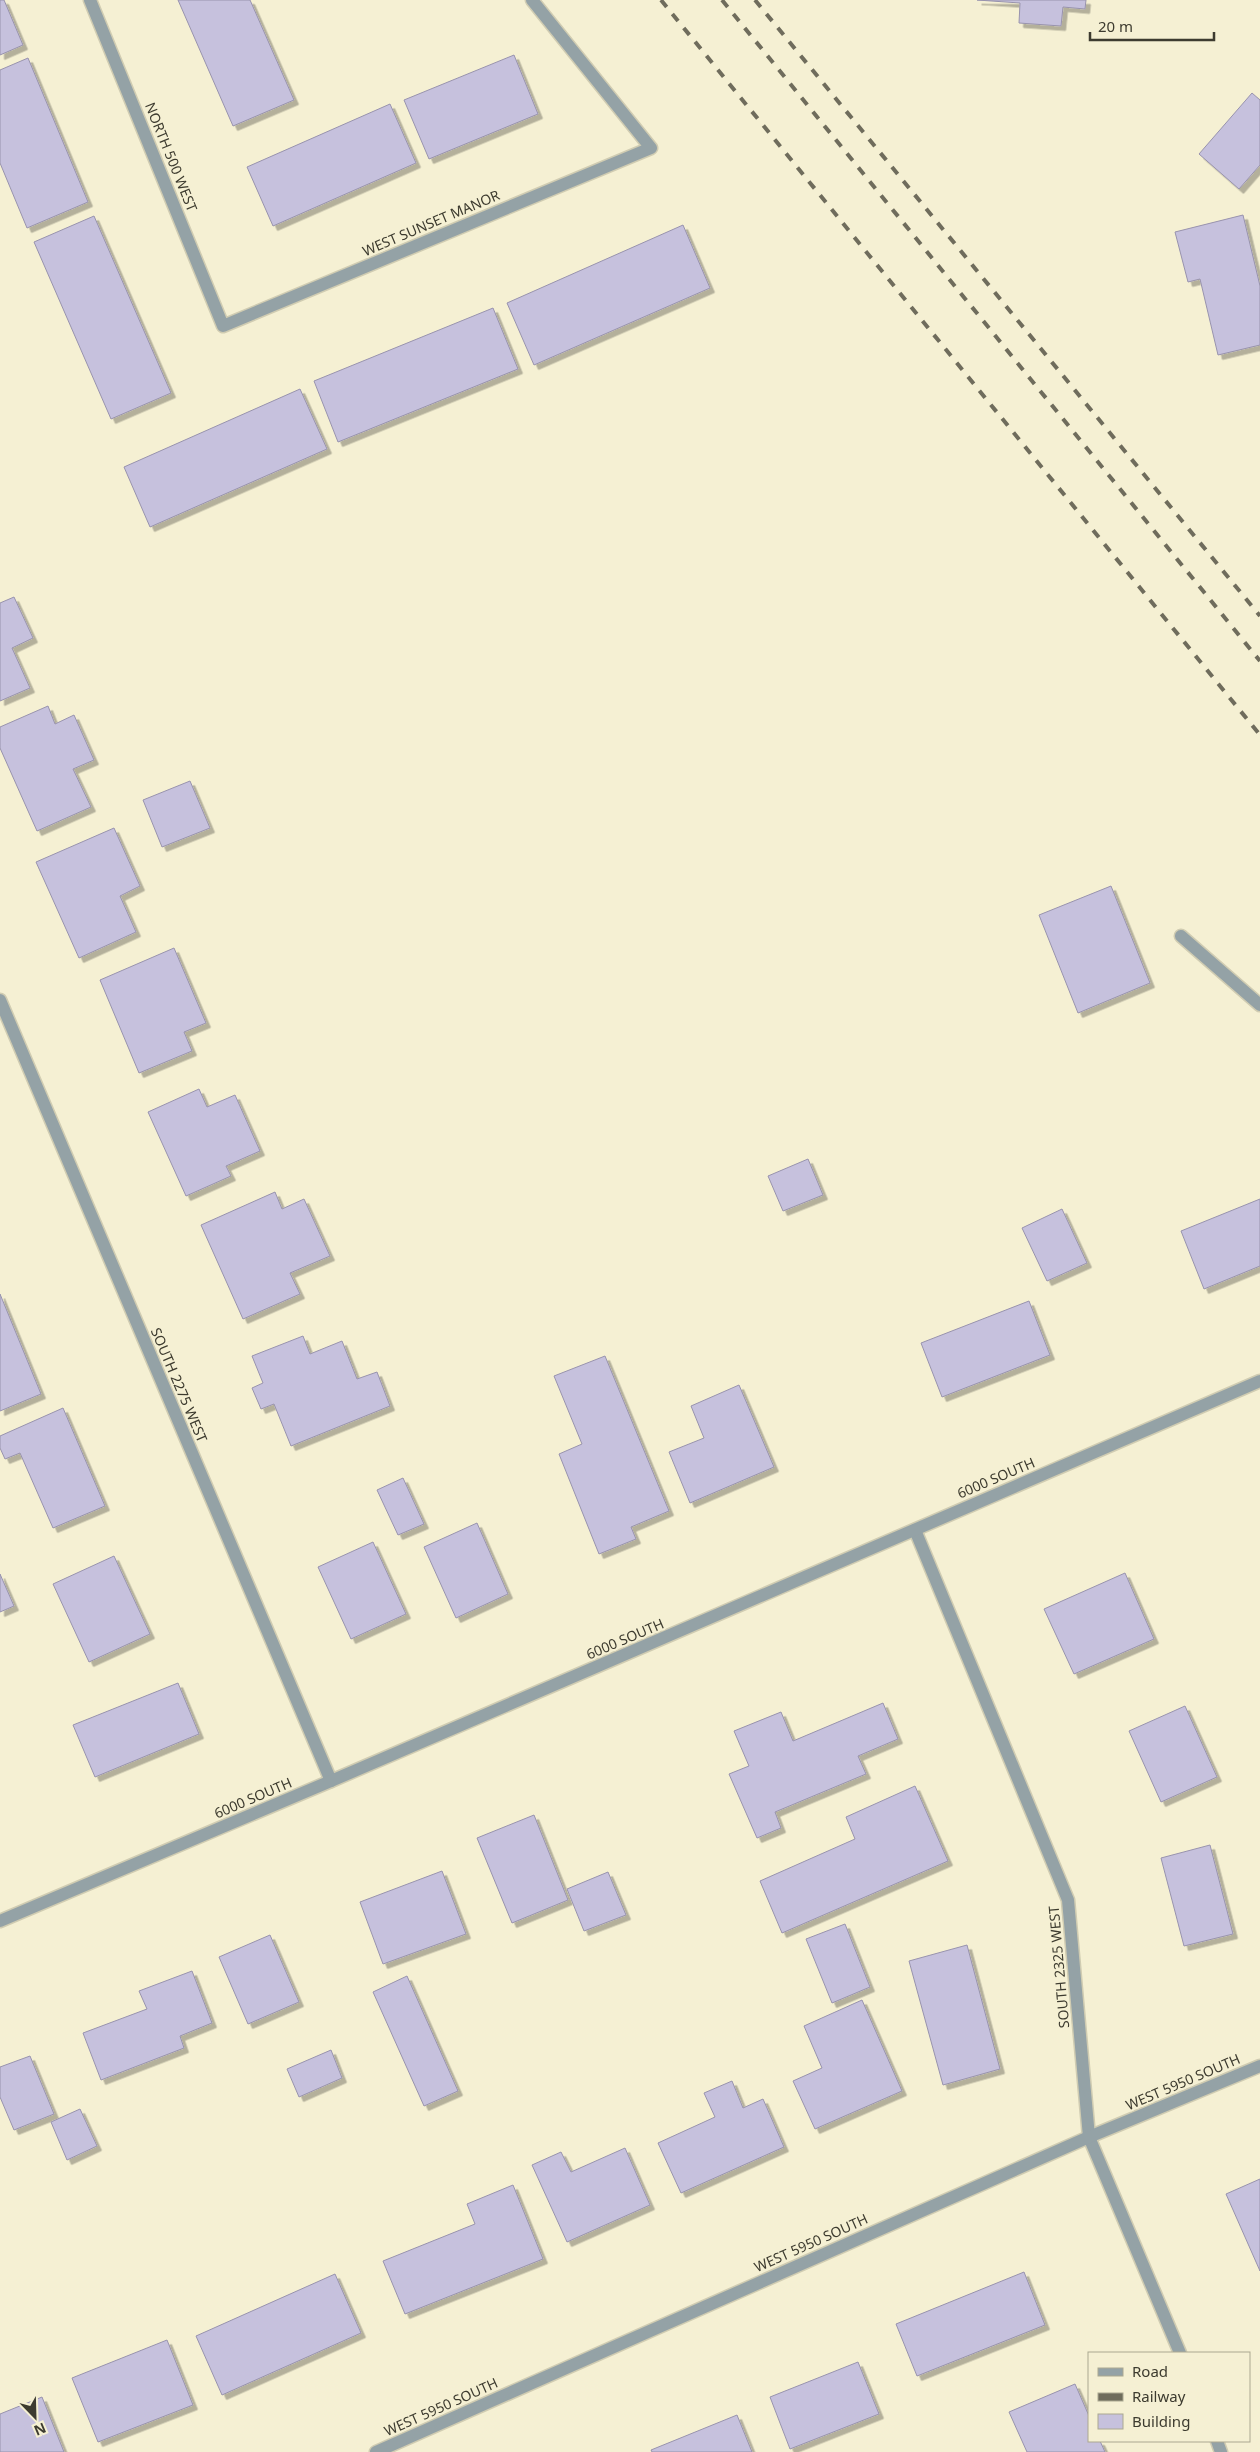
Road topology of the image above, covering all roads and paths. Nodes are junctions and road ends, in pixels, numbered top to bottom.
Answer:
1 (90, 0) edge
2 (532, 0) edge
3 (223, 326) joint
4 (1181, 936) dead end
5 (0, 1000) edge
6 (1260, 1005) edge
7 (1260, 1381) edge
8 (915, 1530) junction
9 (331, 1781) junction
10 (0, 1921) edge
11 (1260, 2066) edge
12 (1089, 2137) junction
13 (1180, 2352) edge
14 (376, 2452) edge

1 - 3 street, NORTH 500 WEST
2 - 3 street, WEST SUNSET MANOR
4 - 6 street
5 - 9 street, SOUTH 2275 WEST
7 - 8 street, 6000 SOUTH
8 - 9 street, 6000 SOUTH
8 - 12 street, SOUTH 2325 WEST
9 - 10 street, 6000 SOUTH
11 - 12 street, WEST 5950 SOUTH
12 - 13 street, SOUTH 2325 WEST
12 - 14 street, WEST 5950 SOUTH

